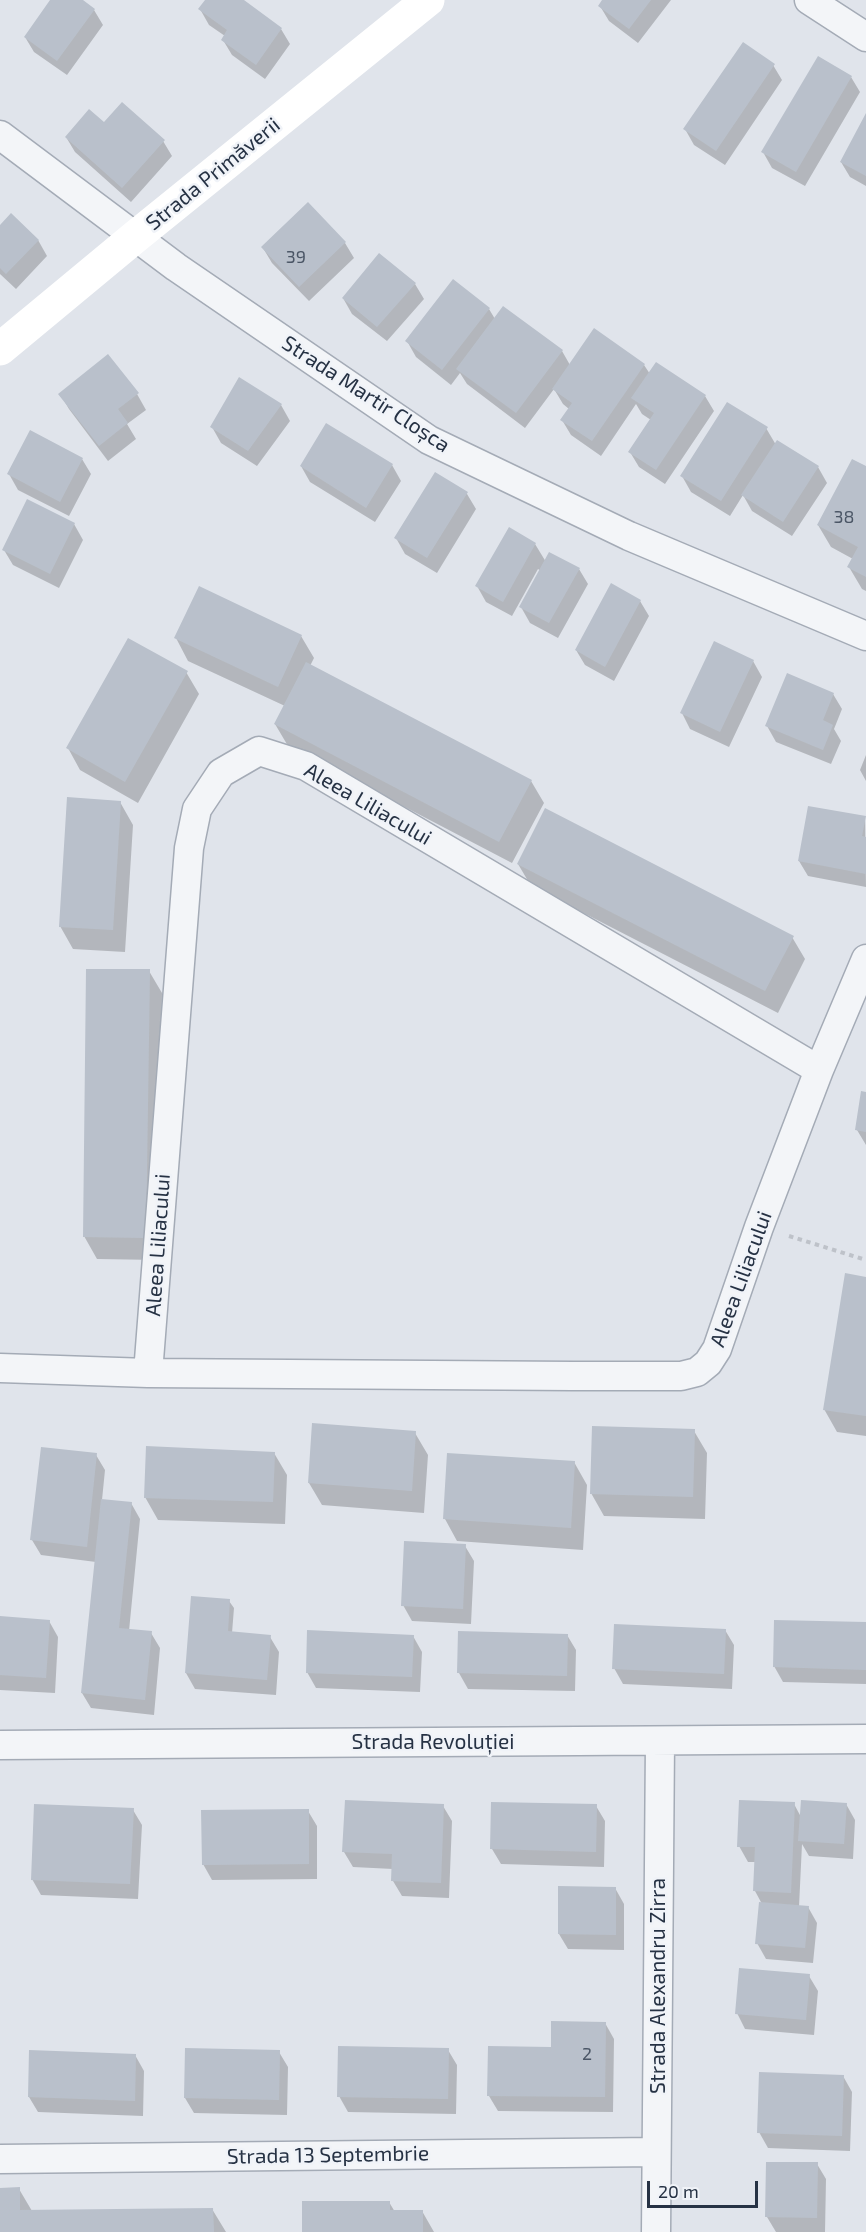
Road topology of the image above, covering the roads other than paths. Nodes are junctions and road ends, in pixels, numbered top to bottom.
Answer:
1 (428, 0) edge
2 (809, 0) edge
3 (866, 37) edge
4 (0, 135) edge
5 (135, 237) junction
6 (0, 349) edge
7 (866, 636) edge
8 (866, 959) edge
9 (819, 1070) junction
10 (0, 1368) edge
11 (148, 1373) junction
12 (866, 1739) edge
13 (660, 1740) junction
14 (0, 1745) edge
15 (656, 2152) junction
16 (0, 2159) edge
17 (656, 2232) edge

1 - 5 main road, Strada Primăverii
2 - 3 street
4 - 5 street, Strada Martir Cloșca
5 - 6 main road, Strada Primăverii
5 - 7 street, Strada Martir Cloșca
8 - 9 street, Aleea Liliacului
9 - 11 street, Aleea Liliacului
9 - 11 street, Aleea Liliacului
10 - 11 street, Aleea Liliacului
12 - 13 street, Strada Revoluției
13 - 14 street, Strada Revoluției
13 - 15 street, Strada Alexandru Zirra
15 - 16 street, Strada 13 Septembrie
15 - 17 street, Strada Alexandru Zirra

